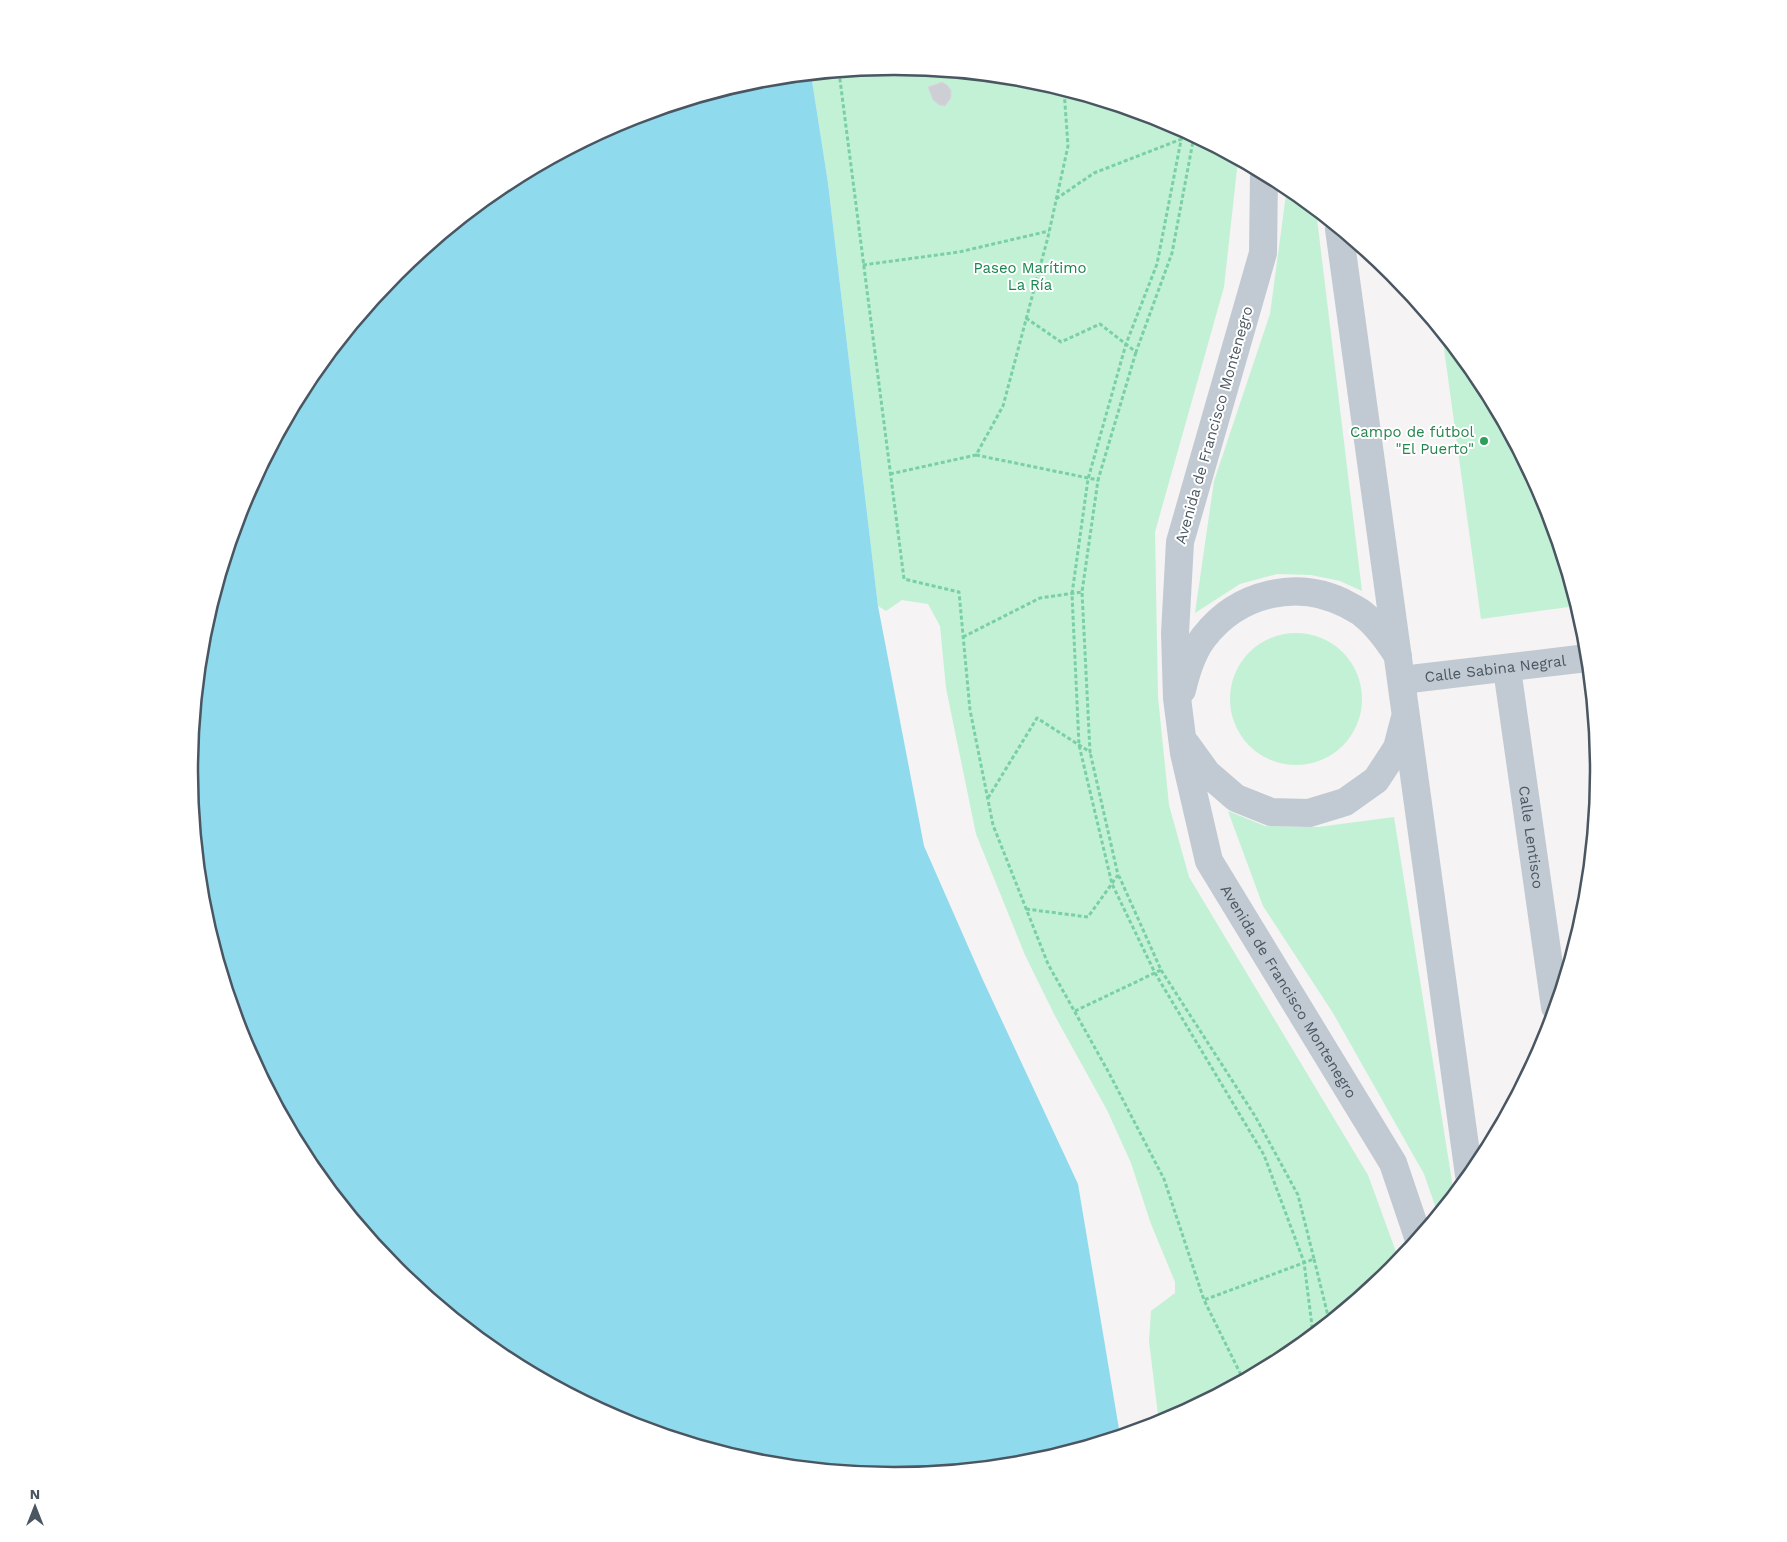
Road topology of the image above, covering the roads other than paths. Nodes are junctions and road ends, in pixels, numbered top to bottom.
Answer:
1 (1264, 182) edge
2 (1340, 238) edge
3 (1580, 659) edge
4 (1401, 669) junction
5 (1507, 669) junction
6 (1178, 707) junction
7 (1406, 712) junction
8 (1182, 739) junction
9 (1553, 994) edge
10 (1468, 1164) edge
11 (1416, 1231) edge

1 - 6 street, Avenida de Francisco Montenegro
2 - 4 street, Avenida de Francisco Montenegro
3 - 5 street, Calle Sabina Negral
4 - 5 street, Calle Sabina Negral
4 - 6 street, Avenida de Francisco Montenegro
4 - 7 street, Avenida de Francisco Montenegro
5 - 9 street, Calle Lentisco
6 - 8 street, Avenida de Francisco Montenegro
7 - 8 street, Avenida de Francisco Montenegro
7 - 10 street, Avenida de Francisco Montenegro
8 - 11 street, Avenida de Francisco Montenegro

